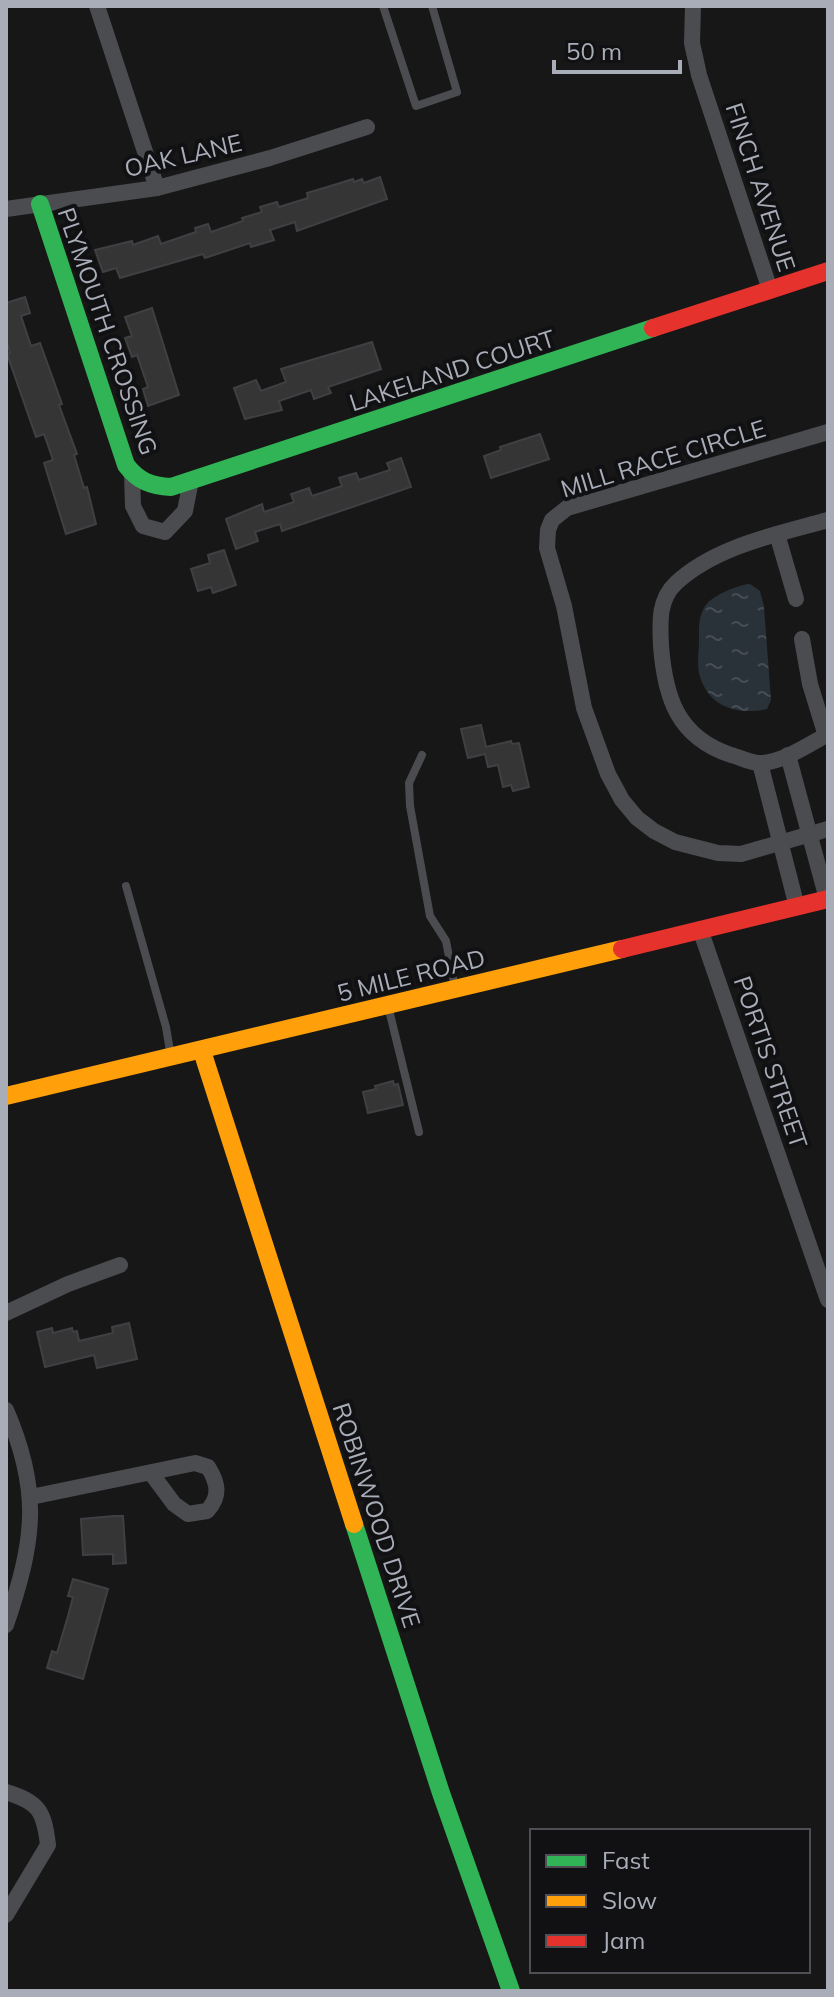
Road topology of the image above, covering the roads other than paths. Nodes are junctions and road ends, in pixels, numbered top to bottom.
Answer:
1 (97, 6) edge
2 (383, 6) edge
3 (432, 6) edge
4 (693, 6) edge
5 (367, 127) dead end
6 (157, 188) junction
7 (40, 204) junction
8 (6, 209) edge
9 (828, 271) edge
10 (770, 290) junction
11 (828, 432) edge
12 (132, 473) junction
13 (191, 480) junction
14 (828, 520) edge
15 (777, 534) junction
16 (796, 599) dead end
17 (802, 639) dead end
18 (827, 735) edge
19 (422, 755) dead end
20 (788, 755) junction
21 (760, 763) junction
22 (828, 829) edge
23 (810, 833) junction
24 (781, 840) junction
25 (126, 886) dead end
26 (827, 899) edge
27 (797, 907) junction
28 (700, 929) junction
29 (455, 989) junction
30 (388, 1006) junction
31 (202, 1051) junction
32 (171, 1058) junction
33 (6, 1096) edge
34 (419, 1132) dead end
35 (120, 1265) dead end
36 (828, 1300) edge
37 (6, 1313) edge
38 (6, 1410) edge
39 (151, 1473) dead end
40 (31, 1497) junction
41 (7, 1621) edge
42 (6, 1792) edge
43 (6, 1915) edge
44 (511, 1991) edge

1 - 6 street
2 - 3 lane
4 - 10 street, FINCH AVENUE
5 - 6 street, OAK LANE
6 - 7 street, OAK LANE
7 - 8 street, OAK LANE
7 - 12 street, PLYMOUTH CROSSING
9 - 10 street, LAKELAND COURT
10 - 13 street, LAKELAND COURT
11 - 24 street, MILL RACE CIRCLE
12 - 13 street, PLYMOUTH CROSSING
12 - 13 street, PLYMOUTH CROSSING
14 - 15 street
15 - 16 street
15 - 21 street
17 - 18 street
18 - 20 street
19 - 29 lane
20 - 21 street
20 - 23 street
21 - 24 street
22 - 23 street, MILL RACE CIRCLE
23 - 24 street, MILL RACE CIRCLE
23 - 26 street
24 - 27 street
25 - 32 lane
26 - 27 street, 5 MILE ROAD
27 - 28 street, 5 MILE ROAD
28 - 29 street, 5 MILE ROAD
28 - 36 street, PORTIS STREET
29 - 30 street, 5 MILE ROAD
30 - 31 street, 5 MILE ROAD
30 - 34 lane
31 - 32 street, 5 MILE ROAD
31 - 44 street, ROBINWOOD DRIVE
32 - 33 street, 5 MILE ROAD
35 - 37 street
38 - 40 street
39 - 40 street
40 - 41 street
42 - 43 street

